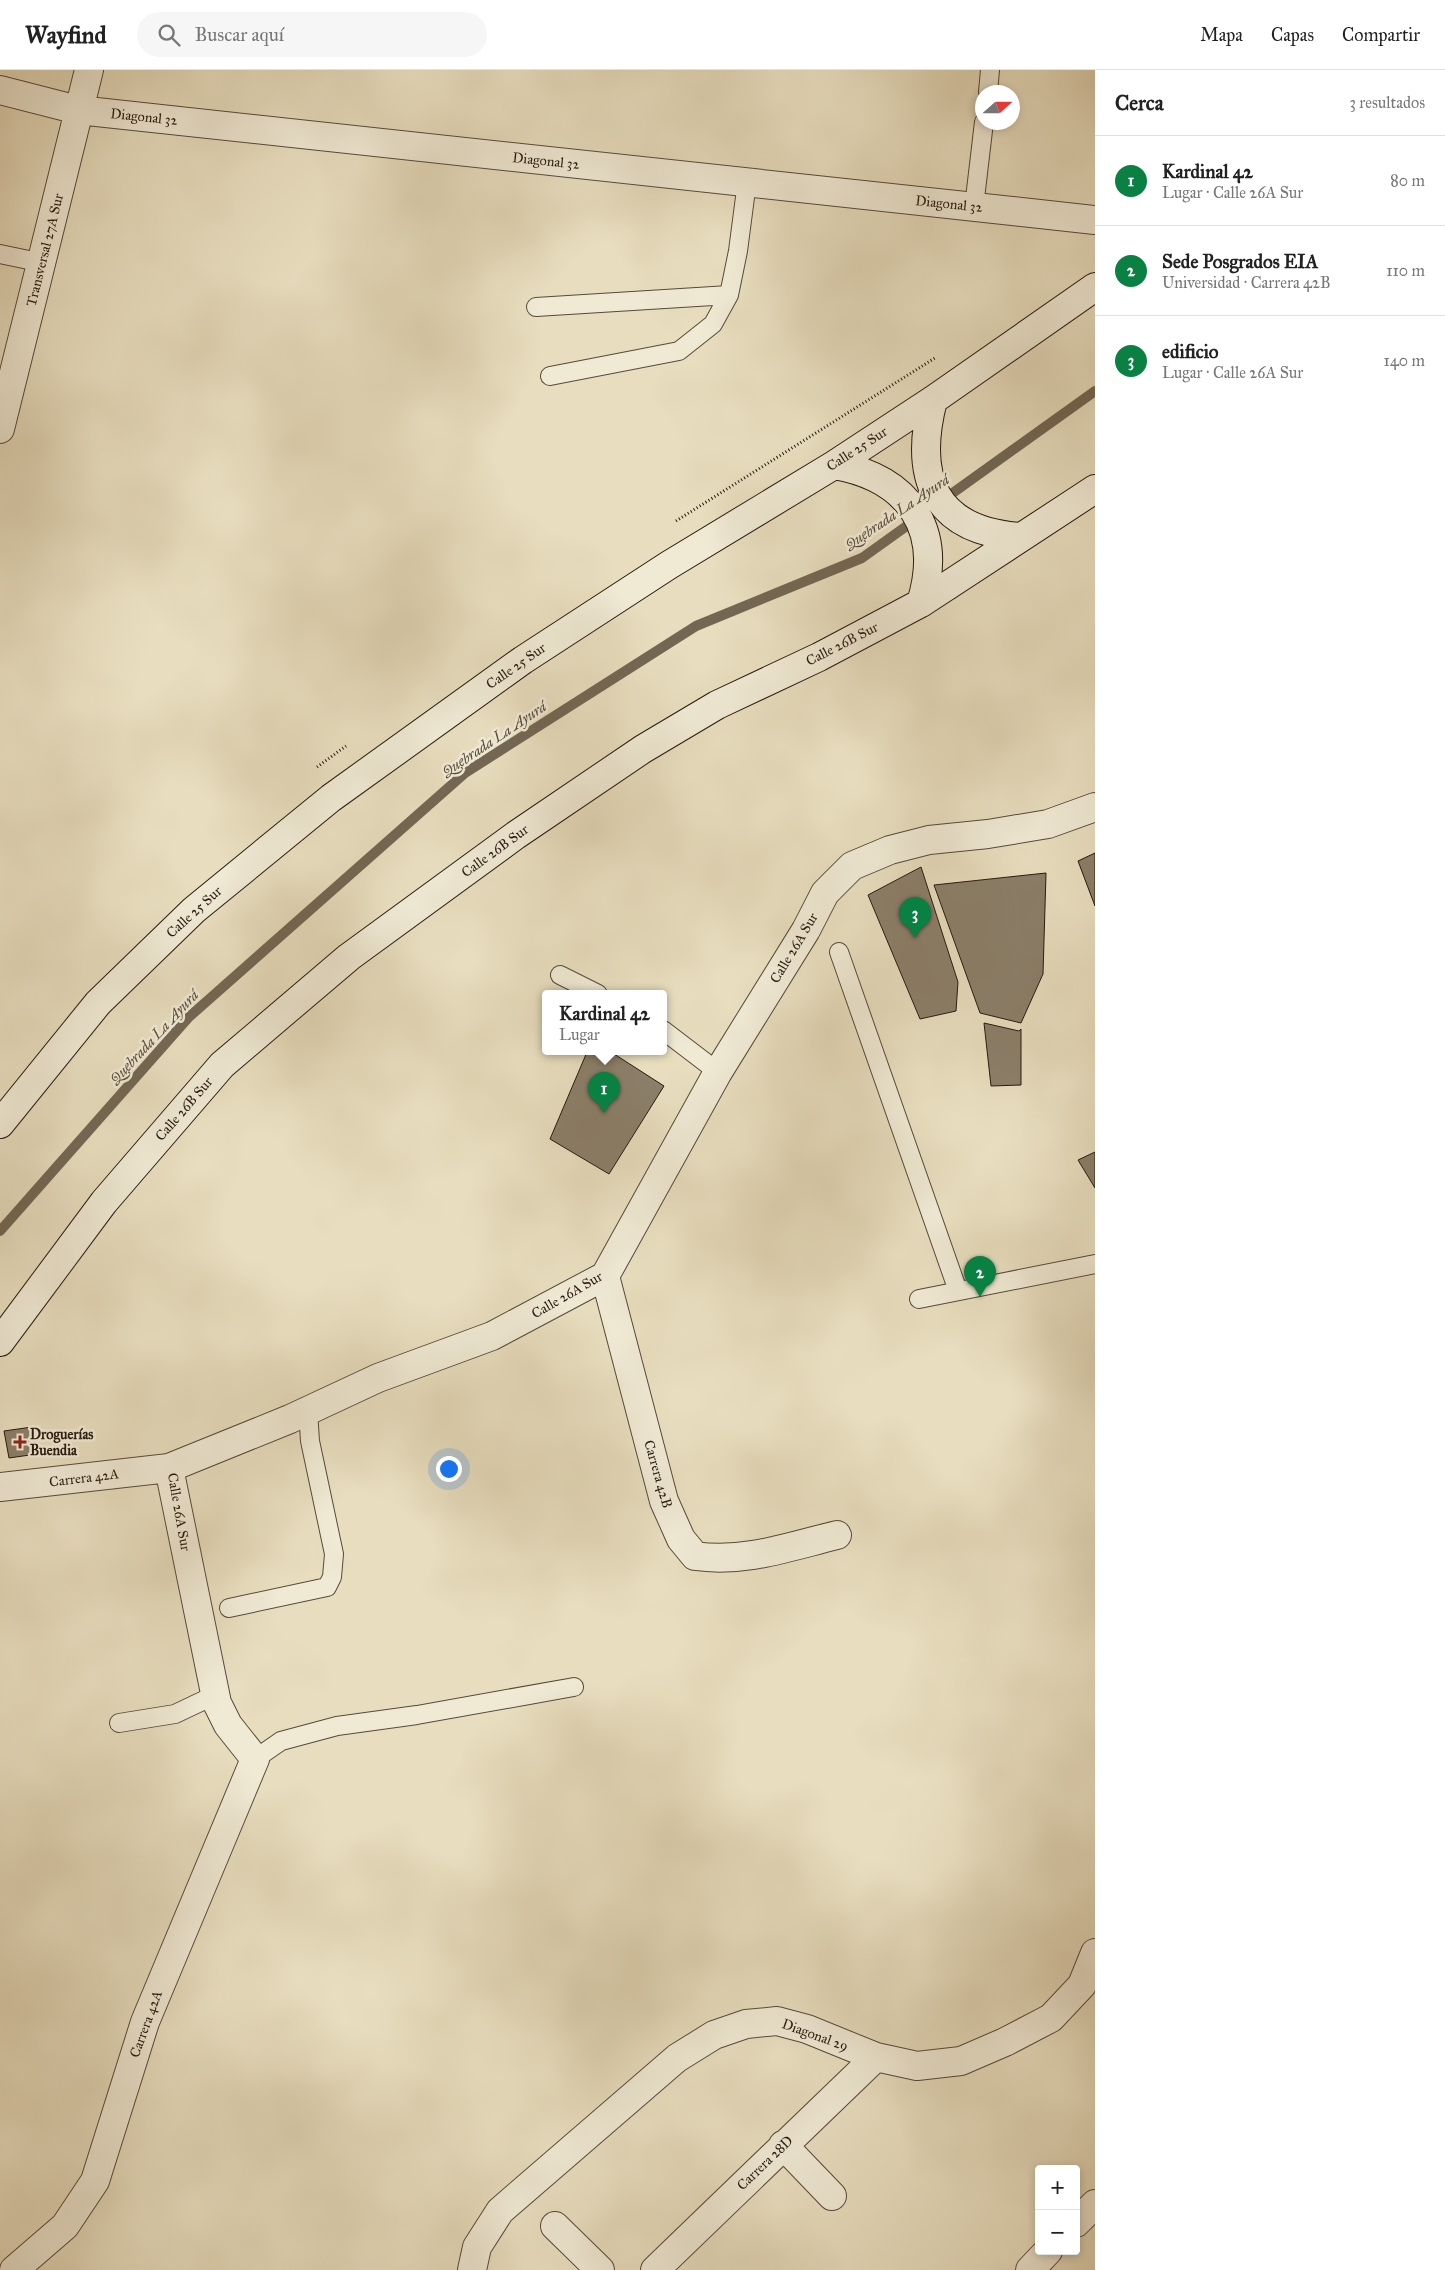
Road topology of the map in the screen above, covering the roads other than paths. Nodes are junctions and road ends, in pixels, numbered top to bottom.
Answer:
1 (89, 70) edge
2 (990, 70) edge
3 (989, 85) edge
4 (0, 90) edge
5 (78, 110) junction
6 (983, 130) edge
7 (747, 182) junction
8 (974, 207) junction
9 (1095, 220) edge
10 (0, 254) edge
11 (42, 263) junction
12 (1095, 287) edge
13 (729, 295) junction
14 (536, 307) dead end
15 (550, 376) dead end
16 (932, 400) junction
17 (0, 429) edge
18 (834, 465) junction
19 (1095, 489) edge
20 (1021, 538) junction
21 (921, 603) junction
22 (1095, 807) edge
23 (839, 952) dead end
24 (560, 976) dead end
25 (590, 990) edge
26 (667, 1033) edge
27 (718, 1072) junction
28 (0, 1124) edge
29 (1095, 1264) edge
30 (605, 1276) junction
31 (958, 1291) junction
32 (920, 1299) dead end
33 (0, 1342) edge
34 (308, 1411) junction
35 (169, 1468) junction
36 (0, 1487) edge
37 (837, 1535) dead end
38 (229, 1608) dead end
39 (574, 1687) dead end
40 (215, 1695) junction
41 (119, 1723) dead end
42 (255, 1758) junction
43 (1095, 1953) edge
44 (876, 2057) junction
45 (784, 2145) junction
46 (832, 2196) dead end
47 (1095, 2204) edge
48 (1080, 2219) edge
49 (555, 2226) dead end
50 (1044, 2255) edge
51 (14, 2270) edge
52 (472, 2270) edge
53 (600, 2270) edge
54 (655, 2270) edge
55 (1030, 2270) edge

1 - 5 street, Transversal 27A Sur
2 - 3 lane
4 - 5 street, Diagonal 32
5 - 7 street, Diagonal 32
5 - 11 street, Transversal 27A Sur
6 - 8 lane
7 - 8 street, Diagonal 32
7 - 13 lane
8 - 9 street, Diagonal 32
10 - 11 lane
11 - 17 street, Transversal 27A Sur
12 - 16 street, Calle 25 Sur
13 - 14 lane
13 - 15 lane
16 - 18 street, Calle 25 Sur
16 - 20 street
18 - 21 street
18 - 28 street, Calle 25 Sur
19 - 20 street, Calle 26B Sur
20 - 21 street, Calle 26B Sur
21 - 33 street, Calle 26B Sur
22 - 27 street, Calle 26A Sur
23 - 31 lane
24 - 25 lane
26 - 27 lane
27 - 30 street, Calle 26A Sur
29 - 31 lane
30 - 34 street, Calle 26A Sur
30 - 37 street, Carrera 42B
31 - 32 lane
34 - 35 street, Calle 26A Sur
34 - 38 lane
35 - 36 street, Carrera 42A
35 - 40 street, Calle 26A Sur
39 - 42 lane
40 - 41 lane
40 - 42 street, Calle 26A Sur
42 - 51 street, Carrera 42A
43 - 44 street, Diagonal 29
44 - 45 street, Carrera 28D
44 - 52 street, Diagonal 29
45 - 46 street
45 - 54 street, Carrera 28D
47 - 48 street
49 - 53 street
50 - 55 street

